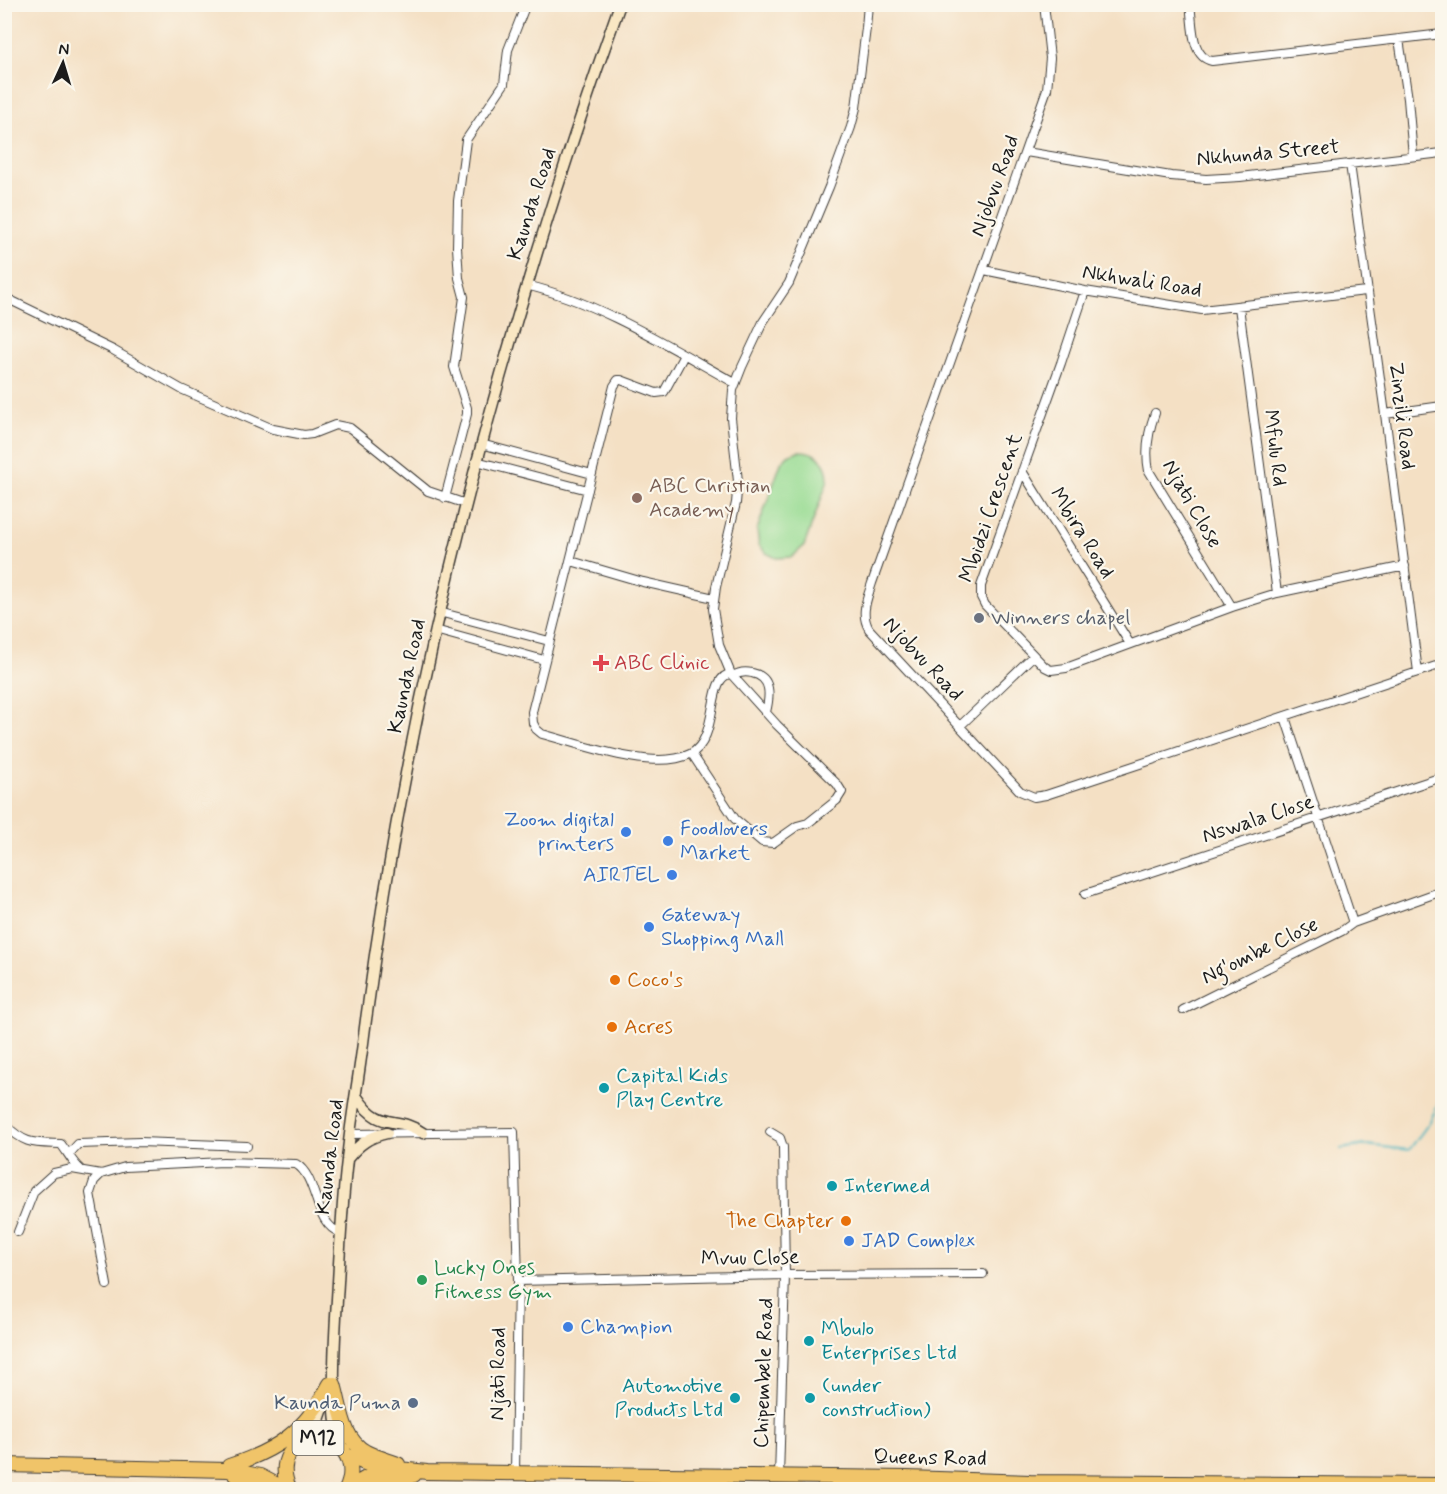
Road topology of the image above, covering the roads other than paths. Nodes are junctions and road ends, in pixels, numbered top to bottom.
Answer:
1 (526, 4) edge
2 (620, 4) edge
3 (868, 4) edge
4 (1044, 4) edge
5 (1190, 4) edge
6 (1443, 34) edge
7 (1399, 39) junction
8 (1026, 152) junction
9 (1443, 153) edge
10 (1413, 156) junction
11 (1350, 164) junction
12 (984, 270) junction
13 (526, 285) junction
14 (1085, 291) junction
15 (1366, 291) junction
16 (4, 297) edge
17 (1239, 307) junction
18 (684, 355) junction
19 (735, 383) junction
20 (1443, 406) edge
21 (1155, 413) dead end
22 (1385, 414) junction
23 (481, 444) junction
24 (476, 461) junction
25 (1022, 471) junction
26 (592, 474) junction
27 (588, 490) junction
28 (445, 498) junction
29 (466, 504) junction
30 (571, 561) junction
31 (1405, 566) junction
32 (1277, 593) junction
33 (714, 598) junction
34 (1232, 608) junction
35 (440, 612) junction
36 (435, 630) junction
37 (549, 641) junction
38 (1130, 644) junction
39 (1033, 656) junction
40 (544, 660) junction
41 (1443, 664) edge
42 (1418, 672) junction
43 (732, 675) junction
44 (766, 712) junction
45 (1285, 717) junction
46 (960, 726) junction
47 (692, 754) junction
48 (1443, 777) edge
49 (1318, 818) junction
50 (1443, 891) edge
51 (1085, 894) dead end
52 (1353, 923) junction
53 (1183, 1010) dead end
54 (357, 1097) junction
55 (4, 1124) edge
56 (423, 1132) junction
57 (770, 1132) dead end
58 (387, 1133) junction
59 (350, 1134) junction
60 (61, 1144) junction
61 (78, 1144) junction
62 (247, 1146) dead end
63 (69, 1154) junction
64 (347, 1160) junction
65 (80, 1169) junction
66 (101, 1174) junction
67 (18, 1232) dead end
68 (341, 1233) junction
69 (983, 1274) dead end
70 (785, 1275) junction
71 (518, 1281) junction
72 (107, 1285) dead end
73 (332, 1381) junction
74 (298, 1445) junction
75 (345, 1452) junction
76 (4, 1465) edge
77 (229, 1468) junction
78 (515, 1472) junction
79 (415, 1473) junction
80 (779, 1477) junction
81 (1443, 1485) edge
82 (1030, 1486) edge
83 (346, 1489) edge
84 (262, 1490) edge
85 (288, 1490) edge
86 (367, 1490) edge

1 - 28 street
2 - 13 main road, Kaunda Road
3 - 19 street
4 - 8 street, Njobvu Road
5 - 7 street
6 - 7 street
7 - 10 street
8 - 11 street, Nkhunda Street
8 - 12 street, Njobvu Road
9 - 10 street, Nkhunda Street
10 - 11 street, Nkhunda Street
11 - 15 street, Zinzili Road
12 - 14 street, Nkhwali Road
12 - 46 street, Njobvu Road
13 - 18 street
13 - 23 main road, Kaunda Road
14 - 17 street, Nkhwali Road
14 - 25 street, Mbidzi Crescent
15 - 17 street, Nkhwali Road
15 - 22 street, Zinzili Road
16 - 28 street
17 - 32 street, Mfulu Rd
18 - 19 street
18 - 26 street
19 - 33 street
20 - 22 street
21 - 34 street, Njati Close
22 - 31 street, Zinzili Road
23 - 24 main road, Kaunda Road
23 - 26 street
24 - 27 street
24 - 29 main road, Kaunda Road
25 - 38 street, Mbira Road
25 - 39 street, Mbidzi Crescent
26 - 27 street
27 - 30 street
28 - 29 street
29 - 35 main road, Kaunda Road
30 - 33 street
30 - 37 street
31 - 32 street, Mbidzi Crescent
31 - 42 street, Zinzili Road
32 - 34 street, Mbidzi Crescent
33 - 43 street
34 - 38 street, Mbidzi Crescent
35 - 36 main road, Kaunda Road
35 - 37 street
36 - 40 street
36 - 54 main road, Kaunda Road
37 - 40 street
38 - 39 street, Mbidzi Crescent
39 - 46 street
40 - 47 street
41 - 42 street, Njobvu Road
42 - 45 street, Njobvu Road
43 - 44 street
43 - 44 street
43 - 47 street
44 - 47 street
45 - 46 street, Njobvu Road
45 - 49 street
48 - 49 street, Nswala Close
49 - 51 street, Nswala Close
49 - 52 street
50 - 52 street, Ng'ombe Close
52 - 53 street, Ng'ombe Close
54 - 56 main road
54 - 59 main road, Kaunda Road
55 - 60 street
56 - 58 street
56 - 71 street, Njati Road
57 - 70 street, Chipembele Road
58 - 59 street
58 - 64 main road
59 - 64 main road, Kaunda Road
60 - 61 street
60 - 63 street
61 - 62 street
61 - 63 street
63 - 65 street
64 - 68 main road, Kaunda Road
65 - 66 street
65 - 67 street
66 - 68 street
66 - 72 street
68 - 73 main road, Kaunda Road
69 - 70 street, Mvuu Close
70 - 71 street, Mvuu Close
70 - 80 street, Chipembele Road
71 - 78 street, Njati Road
73 - 74 main road, Kaunda Road
73 - 75 main road, Kaunda Road
73 - 77 highway
73 - 79 highway
74 - 75 highway, M12
74 - 77 highway, M12
74 - 85 highway, M12
75 - 79 highway, M12
75 - 83 highway, M12
76 - 77 highway, M12
77 - 84 highway
77 - 85 highway, M12
78 - 79 highway, Queens Road / M12
78 - 80 highway, Queens Road / M12
79 - 83 highway, M12
79 - 86 highway
80 - 82 highway, Queens Road / M12
81 - 82 highway, Queens Road / M12

